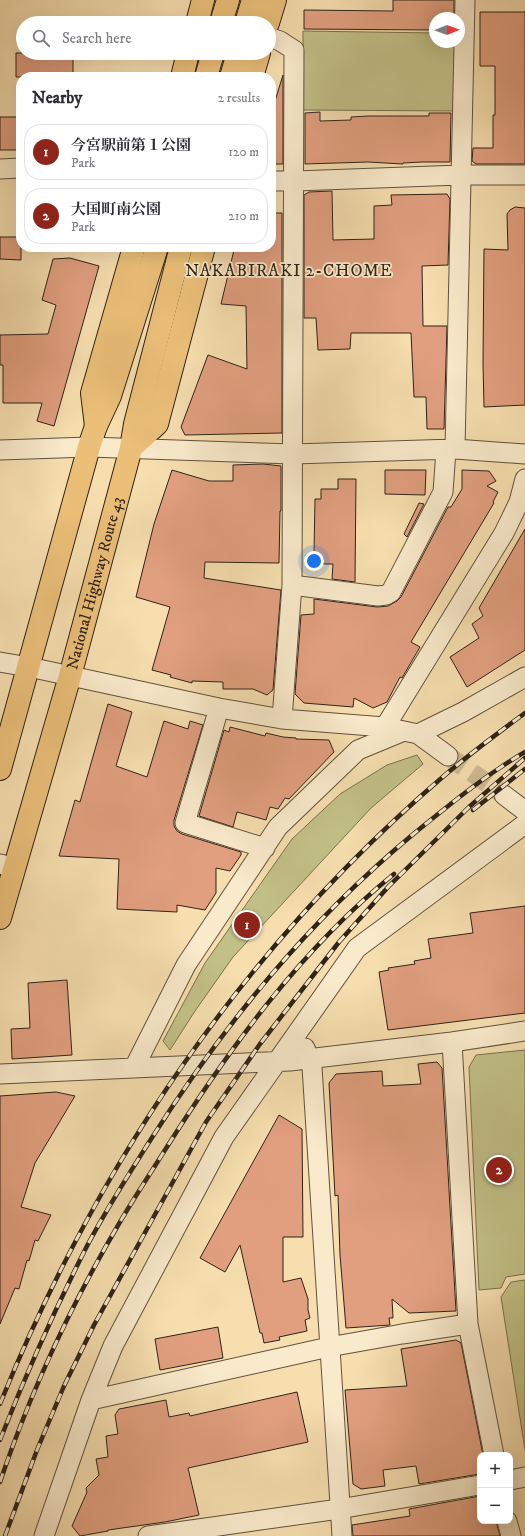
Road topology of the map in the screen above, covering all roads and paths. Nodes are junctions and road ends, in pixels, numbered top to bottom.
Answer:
1 (203, 0) edge
2 (228, 0) edge
3 (253, 0) edge
4 (275, 0) edge
5 (465, 0) edge
6 (199, 16) edge
7 (224, 16) edge
8 (248, 16) edge
9 (270, 16) edge
10 (276, 39) edge
11 (186, 60) edge
12 (211, 60) edge
13 (236, 60) edge
14 (257, 60) edge
15 (183, 72) edge
16 (207, 72) edge
17 (232, 72) edge
18 (253, 72) edge
19 (0, 168) edge
20 (16, 168) edge
21 (461, 175) junction
22 (525, 175) edge
23 (276, 181) edge
24 (295, 181) junction
25 (133, 252) edge
26 (155, 252) edge
27 (181, 252) edge
28 (203, 252) edge
29 (96, 426) junction
30 (89, 447) junction
31 (131, 448) junction
32 (451, 449) junction
33 (0, 450) edge
34 (293, 454) junction
35 (525, 454) edge
36 (525, 479) edge
37 (292, 585) junction
38 (0, 662) edge
39 (29, 666) junction
40 (70, 676) junction
41 (525, 677) edge
42 (219, 708) junction
43 (282, 719) junction
44 (385, 727) junction
45 (411, 733) junction
46 (448, 756) tunnel mouth
47 (0, 769) edge
48 (504, 795) tunnel mouth
49 (525, 811) edge
50 (525, 824) edge
51 (265, 848) junction
52 (7, 866) edge
53 (0, 918) edge
54 (298, 1030) junction
55 (525, 1031) edge
56 (452, 1042) junction
57 (309, 1059) junction
58 (276, 1062) junction
59 (134, 1068) junction
60 (0, 1074) edge
61 (468, 1324) junction
62 (329, 1347) junction
63 (91, 1400) junction
64 (493, 1452) edge
65 (525, 1478) edge
66 (513, 1480) edge
67 (477, 1486) edge
68 (340, 1509) junction
69 (508, 1524) edge
70 (183, 1533) edge
71 (44, 1536) edge
72 (148, 1536) edge
73 (342, 1536) edge
74 (511, 1536) edge

1 - 6 highway
2 - 7 highway
3 - 8 highway
4 - 9 highway
5 - 21 street
10 - 24 street
11 - 15 highway
12 - 16 highway
13 - 17 highway
14 - 18 highway
19 - 20 street
21 - 22 street
21 - 24 street
21 - 32 street
23 - 24 street
24 - 34 street
25 - 29 highway
26 - 29 highway
27 - 31 highway, National Highway Route 43
28 - 31 highway
29 - 30 highway
30 - 31 street
30 - 33 street
30 - 39 highway
31 - 34 street
31 - 40 highway, National Highway Route 43
32 - 34 street
32 - 35 street
32 - 37 street
34 - 37 street
36 - 44 street
37 - 43 street
38 - 39 street
39 - 40 street
39 - 47 highway
40 - 42 street
40 - 52 highway, National Highway Route 43
41 - 45 street
42 - 43 street
42 - 51 street
43 - 44 street
44 - 45 street
45 - 46 street
45 - 51 street
48 - 49 street
50 - 54 street
51 - 59 street
52 - 53 highway, National Highway Route 43
54 - 57 street
54 - 58 street
55 - 56 street
56 - 57 street
56 - 61 street
57 - 58 street
57 - 62 street
58 - 59 street
58 - 63 street
59 - 60 street
61 - 62 street
61 - 64 street
62 - 63 street
62 - 68 street
63 - 71 street
65 - 66 street
67 - 68 street
68 - 70 street
68 - 73 street
69 - 74 street
70 - 72 street

